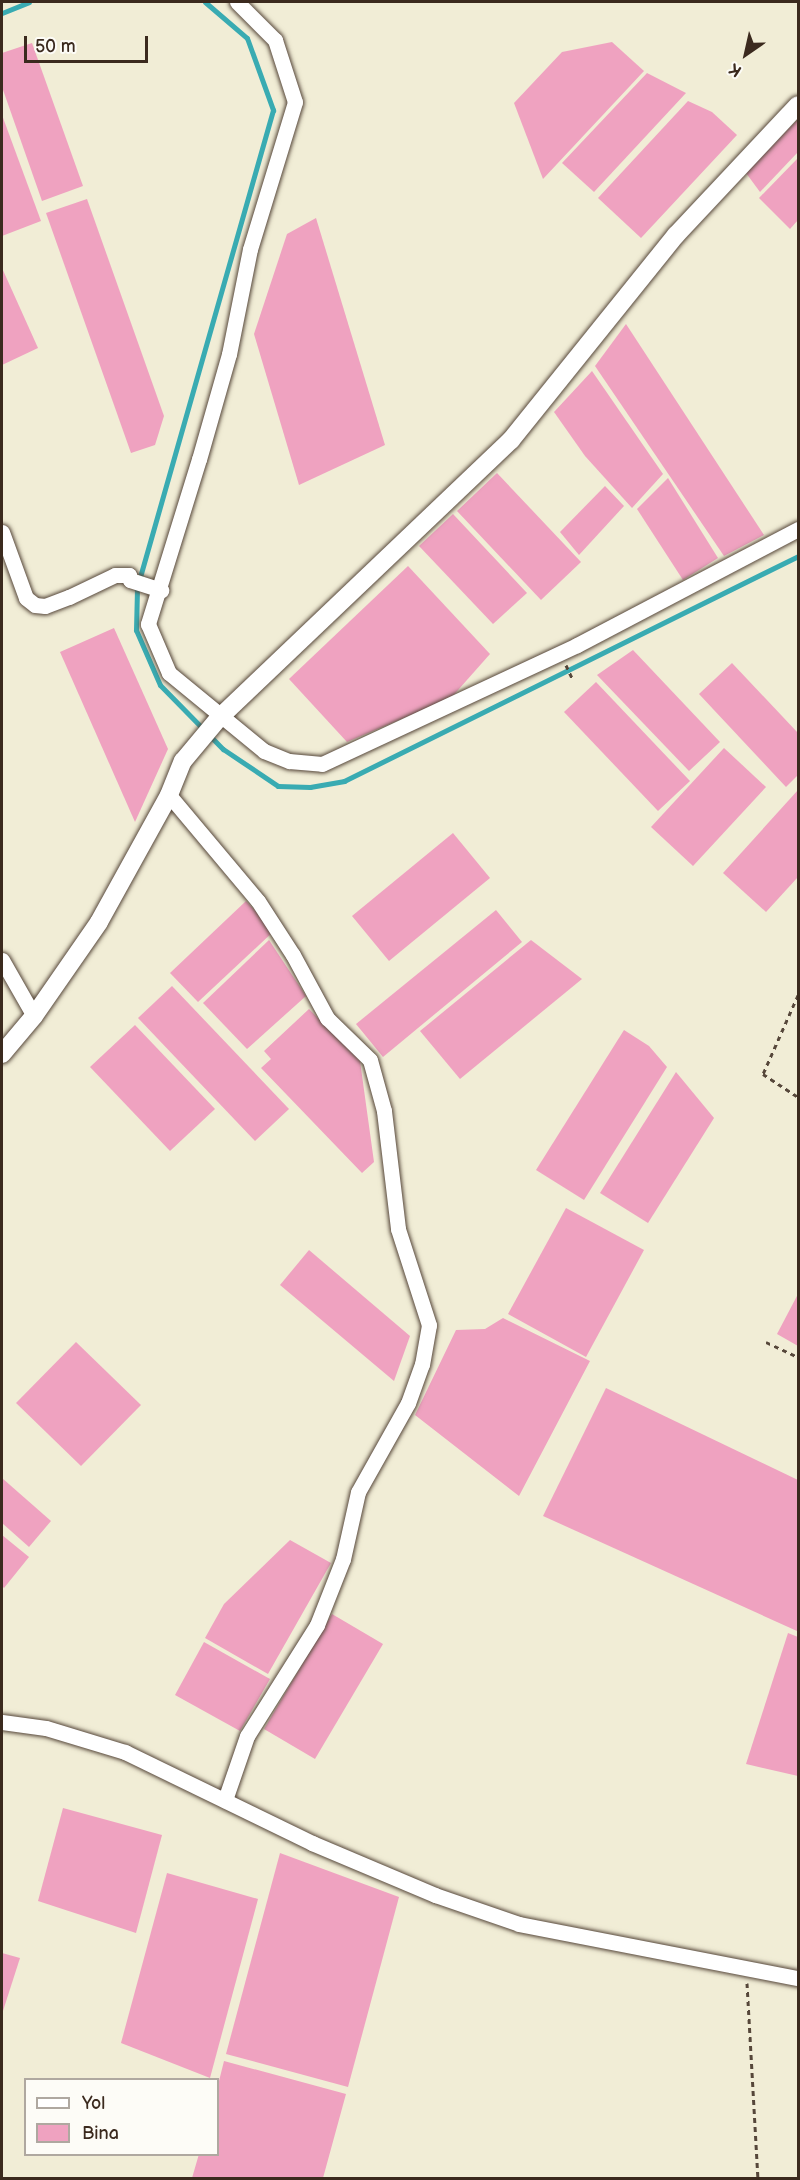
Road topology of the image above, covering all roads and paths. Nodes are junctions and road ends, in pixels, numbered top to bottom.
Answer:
1 (237, 2) edge
2 (798, 105) edge
3 (798, 529) edge
4 (2, 532) edge
5 (155, 587) junction
6 (217, 721) junction
7 (169, 795) junction
8 (2, 960) edge
9 (798, 995) edge
10 (34, 1016) junction
11 (2, 1054) edge
12 (798, 1097) edge
13 (766, 1342) dead end
14 (798, 1357) edge
15 (2, 1722) edge
16 (225, 1800) junction
17 (746, 1969) junction
18 (798, 1978) edge
19 (758, 2178) edge

1 - 5 street
2 - 6 street
3 - 6 street
4 - 5 street
5 - 6 street
6 - 7 street
7 - 10 street
7 - 16 street
8 - 10 street
9 - 12 path
10 - 11 street
13 - 14 path
15 - 16 street
16 - 17 street
17 - 18 street
17 - 19 path

